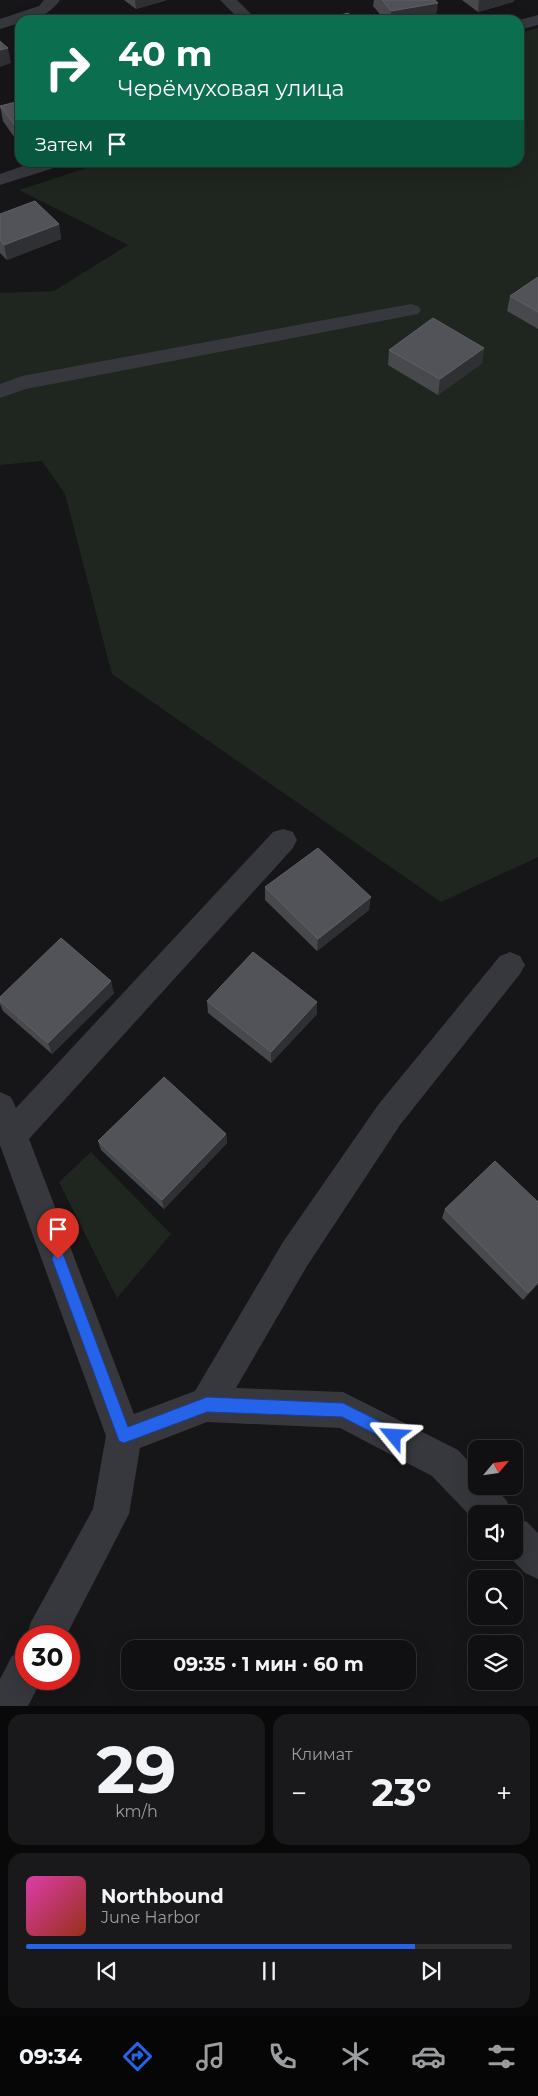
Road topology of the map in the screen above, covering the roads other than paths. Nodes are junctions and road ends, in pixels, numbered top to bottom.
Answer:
1 (52, 0) edge
2 (228, 0) edge
3 (26, 15) edge
4 (244, 15) edge
5 (15, 19) edge
6 (538, 20) edge
7 (0, 24) edge
8 (524, 24) edge
9 (39, 167) edge
10 (0, 180) edge
11 (411, 310) dead end
12 (0, 391) edge
13 (283, 840) dead end
14 (510, 965) dead end
15 (6, 1121) edge
16 (207, 1404) junction
17 (124, 1436) junction
18 (485, 1505) edge
19 (523, 1544) edge
20 (538, 1560) edge
21 (51, 1625) edge
22 (15, 1690) edge
23 (7, 1706) edge

1 - 3 street
2 - 4 street
5 - 7 street
6 - 8 street
9 - 10 street
11 - 12 street
13 - 15 street
14 - 16 street
15 - 17 street
16 - 17 street
16 - 18 street
17 - 21 street
19 - 20 street
22 - 23 street

